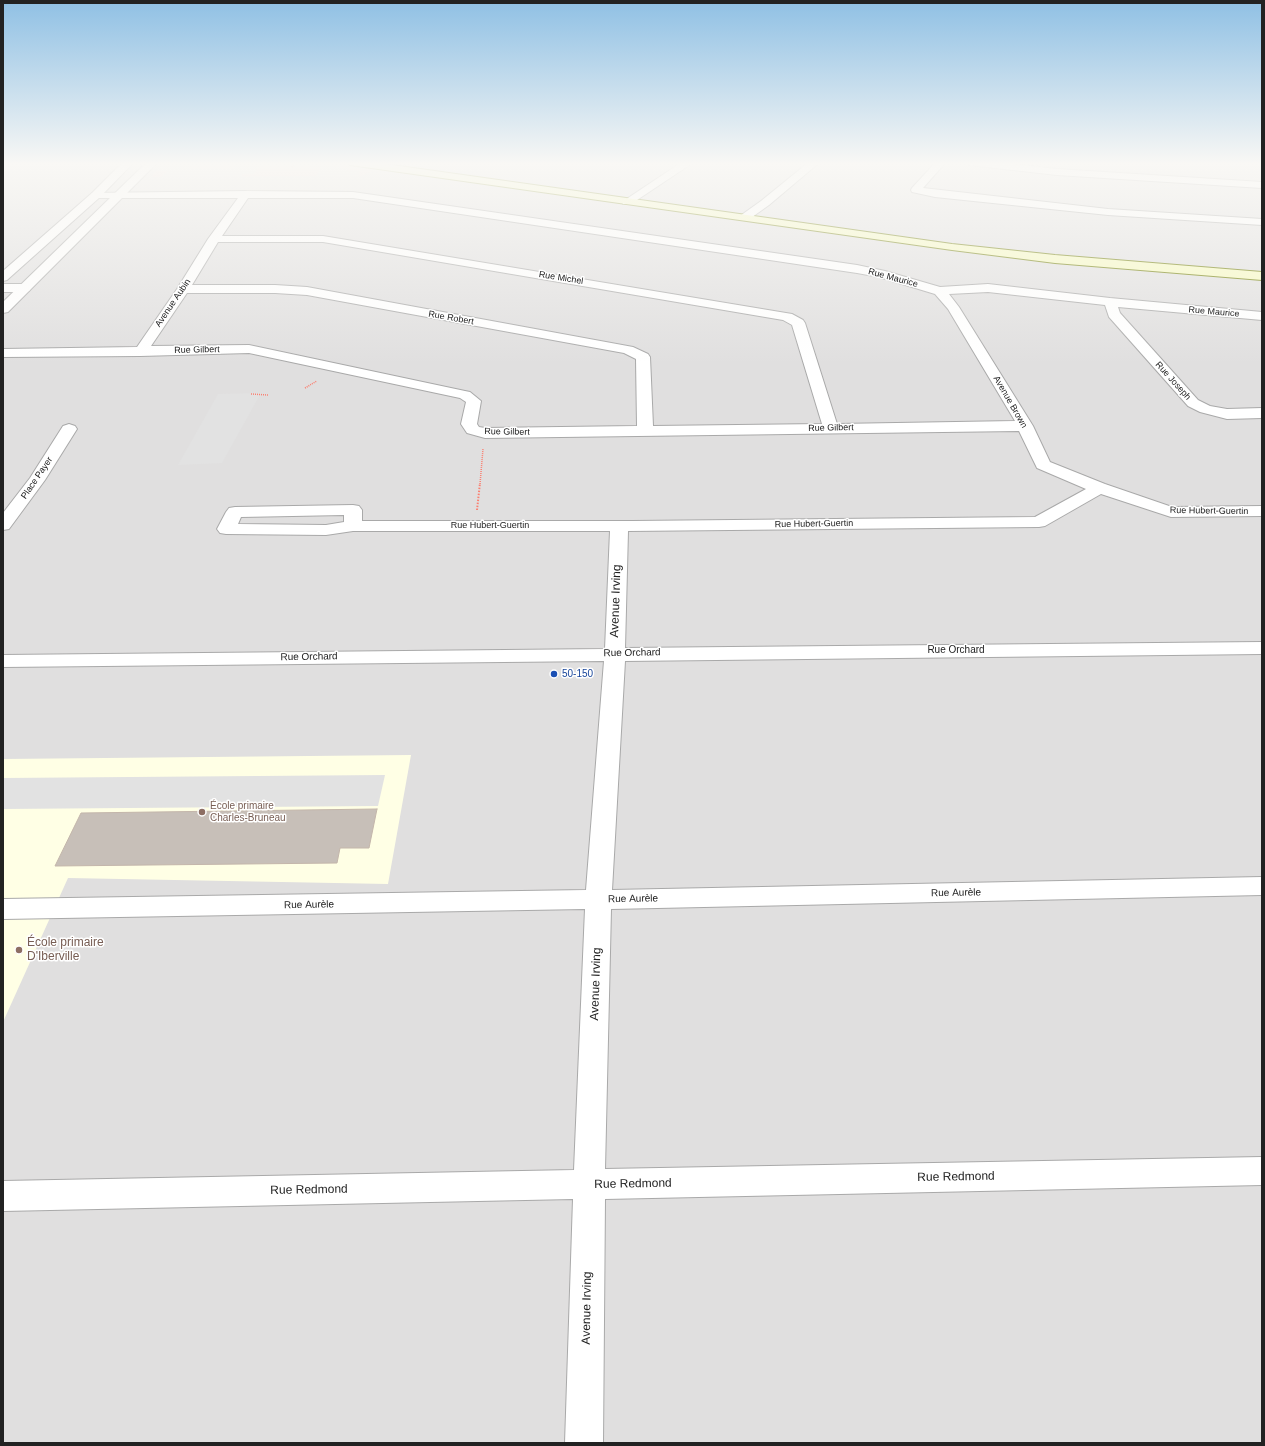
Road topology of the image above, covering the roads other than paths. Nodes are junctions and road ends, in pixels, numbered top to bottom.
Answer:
1 (57, 229) edge
2 (84, 229) edge
3 (221, 229) edge
4 (588, 229) edge
5 (826, 229) edge
6 (880, 229) edge
7 (214, 239) junction
8 (1262, 268) edge
9 (1262, 276) edge
10 (3, 277) edge
11 (3, 288) edge
12 (25, 288) junction
13 (183, 289) junction
14 (939, 291) junction
15 (1110, 302) junction
16 (3, 309) edge
17 (1262, 316) edge
18 (140, 352) junction
19 (3, 353) edge
20 (1262, 413) edge
21 (1025, 426) junction
22 (831, 428) junction
23 (69, 429) dead end
24 (646, 431) junction
25 (1099, 488) junction
26 (1262, 511) edge
27 (3, 525) edge
28 (354, 526) junction
29 (619, 526) junction
30 (1262, 648) edge
31 (615, 654) junction
32 (3, 660) edge
33 (1262, 886) edge
34 (598, 900) junction
35 (3, 909) edge
36 (1262, 1171) edge
37 (589, 1185) junction
38 (3, 1196) edge
39 (584, 1443) edge

1 - 10 street
2 - 12 street
3 - 7 street, Avenue Aubin
4 - 14 street, Rue Maurice
5 - 9 main road
6 - 8 main road
7 - 13 street, Avenue Aubin
7 - 22 street, Rue Michel
11 - 12 street
12 - 16 street
13 - 18 street, Avenue Aubin
13 - 24 street, Rue Robert
14 - 15 street, Rue Maurice
14 - 21 street, Avenue Brown
15 - 17 street, Rue Maurice
15 - 20 street, Rue Joseph
18 - 19 street, Rue Gilbert
18 - 24 street, Rue Gilbert
21 - 22 street, Rue Gilbert
21 - 25 street, Avenue Brown
22 - 24 street, Rue Gilbert
23 - 27 street, Place Payer
25 - 26 street, Rue Hubert-Guertin
25 - 29 street, Rue Hubert-Guertin
28 - 28 street, Rue Hubert-Guertin
28 - 29 street, Rue Hubert-Guertin
29 - 31 street, Avenue Irving
30 - 31 street, Rue Orchard
31 - 32 street, Rue Orchard
31 - 34 street, Avenue Irving
33 - 34 street, Rue Aurèle
34 - 35 street, Rue Aurèle
34 - 37 street, Avenue Irving
36 - 37 street, Rue Redmond
37 - 38 street, Rue Redmond
37 - 39 street, Avenue Irving

